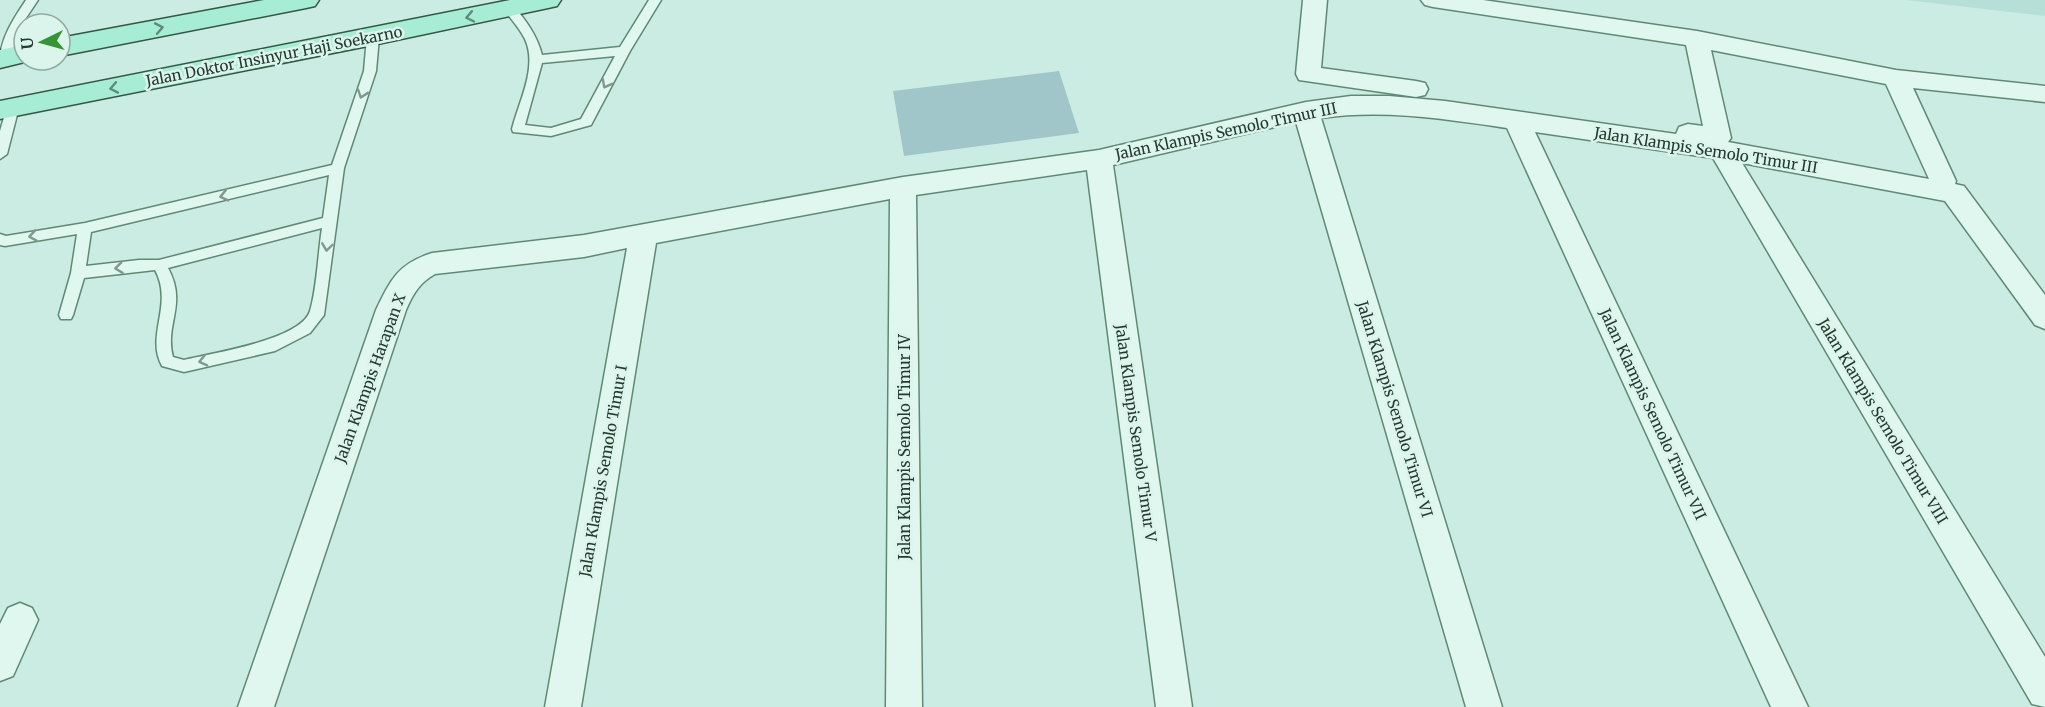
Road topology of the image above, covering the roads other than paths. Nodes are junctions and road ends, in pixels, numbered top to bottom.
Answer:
1 (32, 0) edge
2 (306, 0) edge
3 (548, 0) edge
4 (655, 0) edge
5 (1315, 0) edge
6 (1433, 0) edge
7 (509, 8) junction
8 (373, 37) junction
9 (1697, 39) junction
10 (72, 45) edge
11 (624, 51) junction
12 (9, 57) edge
13 (538, 59) junction
14 (1896, 78) junction
15 (2045, 93) edge
16 (6, 109) edge
17 (1306, 111) junction
18 (1517, 121) junction
19 (1720, 144) junction
20 (0, 154) edge
21 (1099, 159) junction
22 (338, 168) junction
23 (903, 187) junction
24 (1948, 187) junction
25 (331, 220) junction
26 (85, 228) junction
27 (642, 236) junction
28 (0, 239) edge
29 (159, 265) junction
30 (78, 273) junction
31 (66, 315) dead end
32 (2045, 316) edge
33 (21, 620) dead end
34 (0, 664) edge
35 (2045, 691) edge
36 (256, 707) edge
37 (563, 707) edge
38 (904, 707) edge
39 (1174, 707) edge
40 (1484, 707) edge
41 (1790, 707) edge

1 - 12 lane
10 -> 2 main road
3 - 7 main road, Jalan Doktor Insinyur Haji Soekarno
4 - 11 lane
5 - 19 street
6 - 9 street
7 -> 8 main road, Jalan Doktor Insinyur Haji Soekarno
7 - 13 lane
8 -> 16 main road, Jalan Doktor Insinyur Haji Soekarno
8 -> 22 lane
9 - 14 street
9 - 19 street, Jalan Klampis Semolo Timur VIII
11 - 13 lane
11 -> 13 lane
14 - 15 street
14 - 24 street
16 - 20 lane
17 - 18 street, Jalan Klampis Semolo Timur III
17 - 21 street, Jalan Klampis Semolo Timur III
17 - 40 street, Jalan Klampis Semolo Timur VI
18 - 19 street, Jalan Klampis Semolo Timur III
18 - 41 street, Jalan Klampis Semolo Timur VII
19 - 24 street, Jalan Klampis Semolo Timur III
19 - 35 street, Jalan Klampis Semolo Timur VIII
21 - 23 street, Jalan Klampis Semolo Timur III
21 - 39 street, Jalan Klampis Semolo Timur V
22 - 25 lane
22 -> 26 lane
23 - 27 street, Jalan Klampis Semolo Timur III
23 - 38 street, Jalan Klampis Semolo Timur IV
24 - 32 street
25 - 29 lane
25 -> 29 lane
26 -> 28 lane
26 - 30 lane
27 - 36 street, Jalan Klampis Harapan X
27 - 37 street, Jalan Klampis Semolo Timur I
29 -> 30 lane
30 - 31 lane
33 - 34 street

